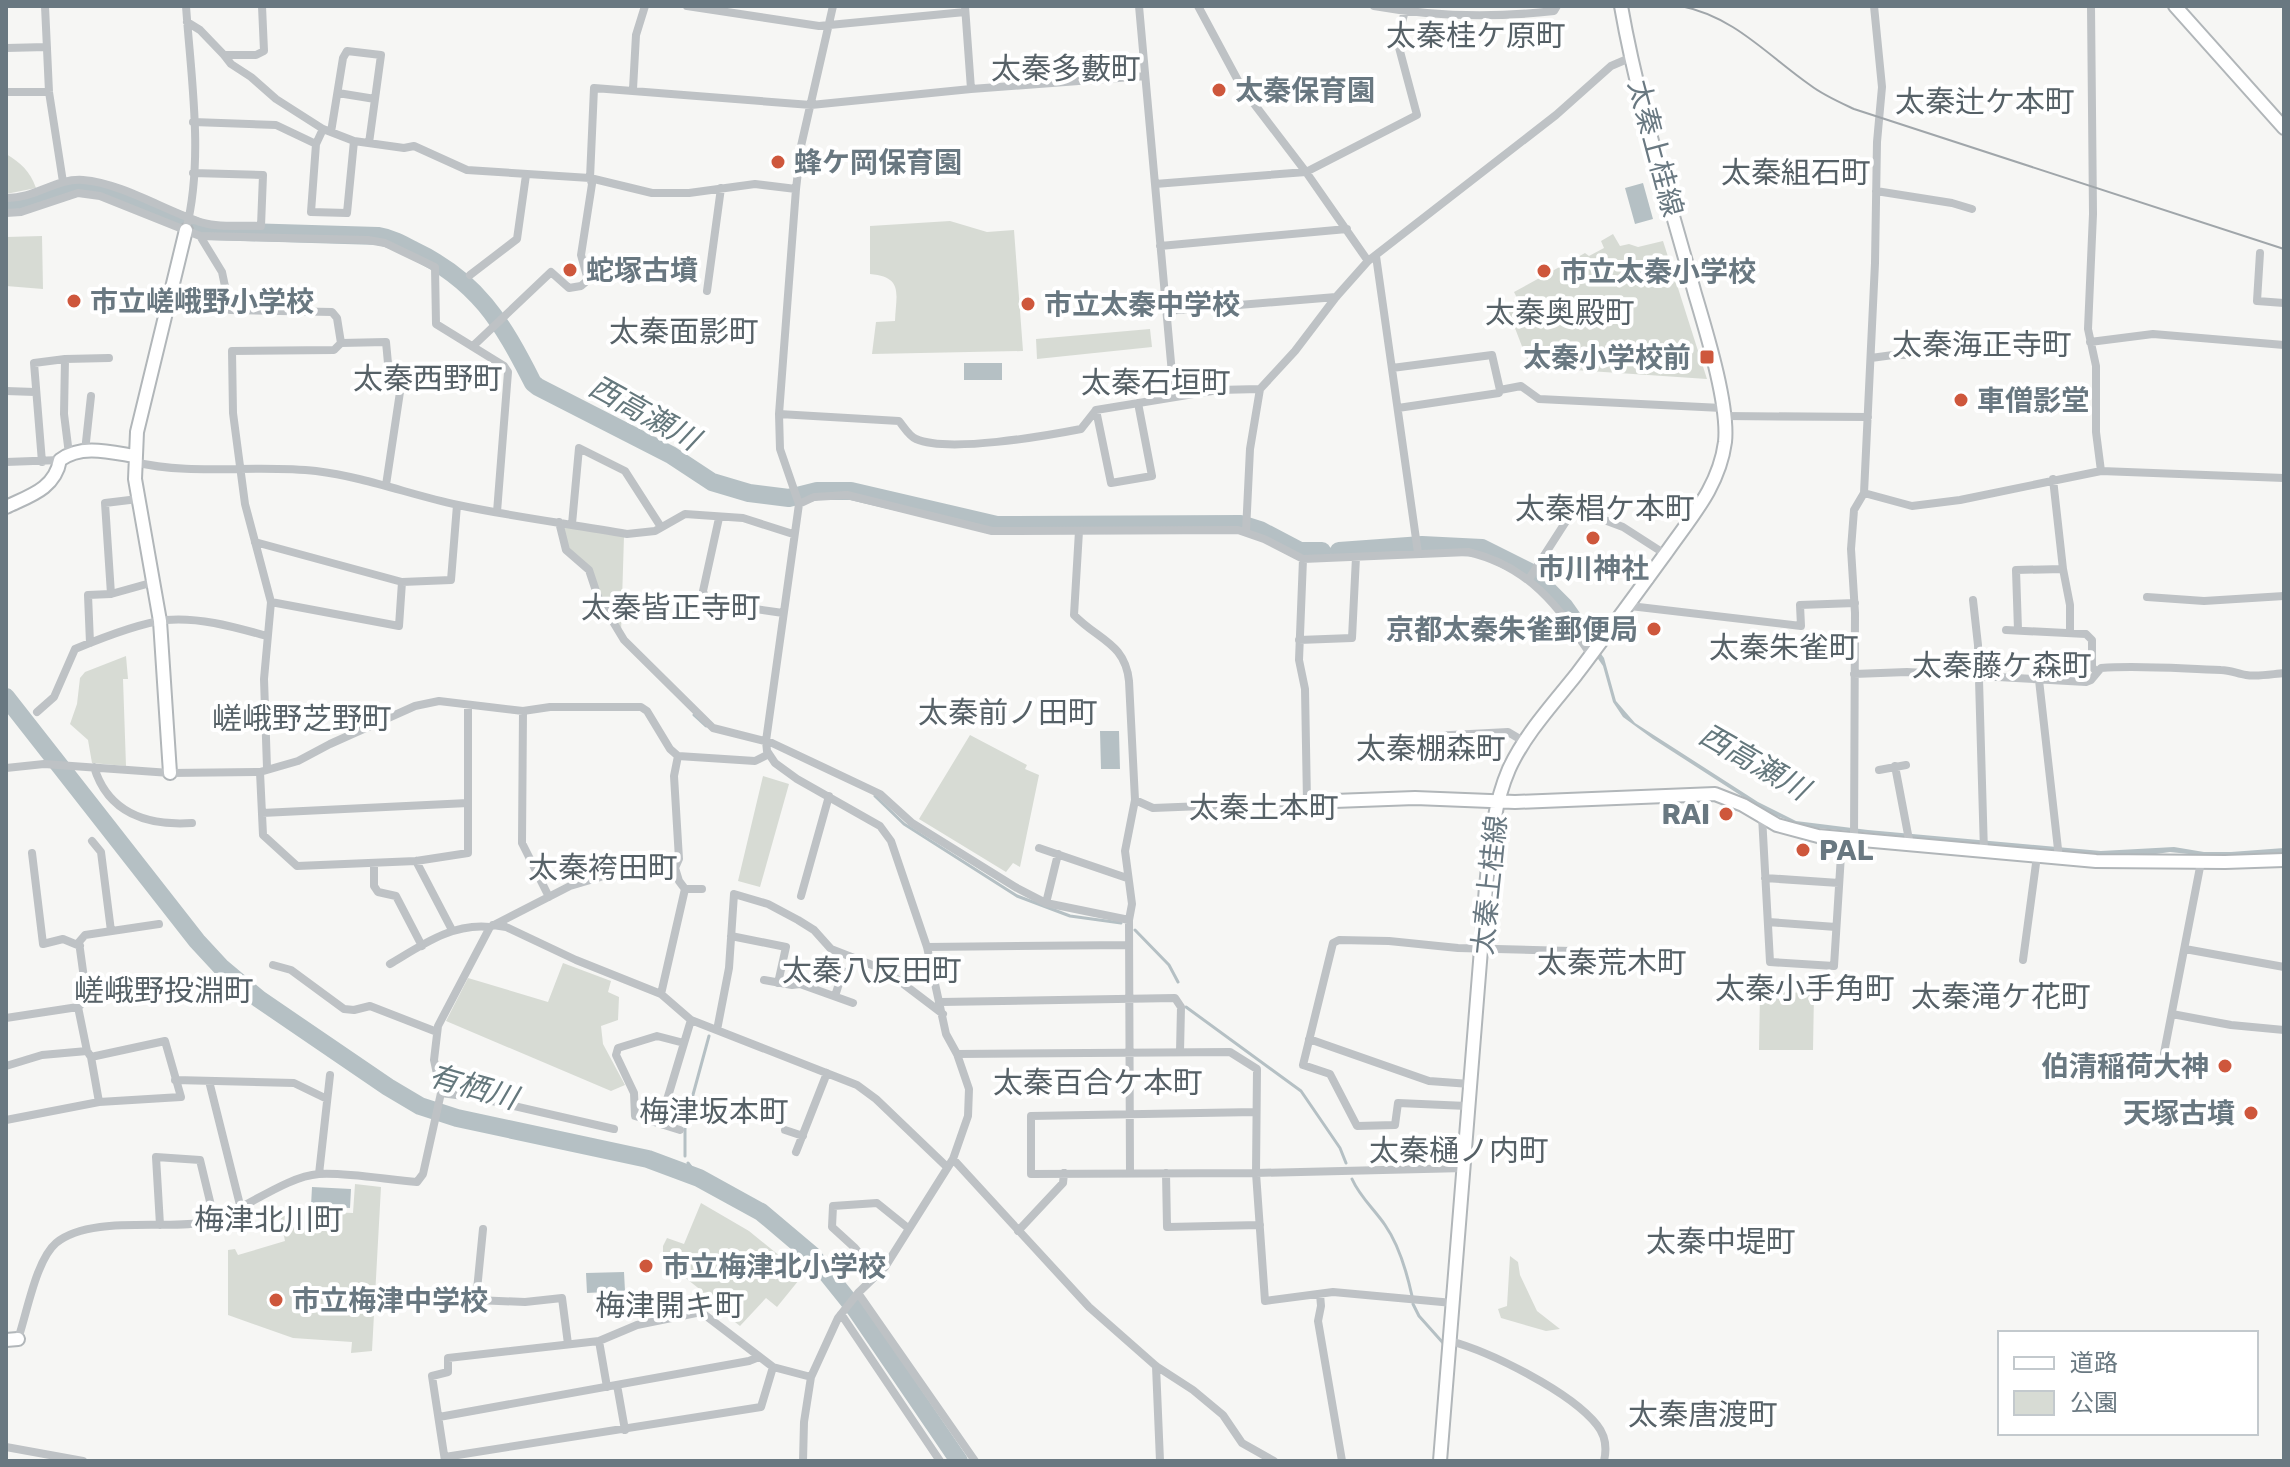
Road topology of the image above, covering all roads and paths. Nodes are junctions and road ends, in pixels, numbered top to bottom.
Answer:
1 (45, 6) edge
2 (186, 6) edge
3 (262, 6) edge
4 (645, 6) edge
5 (687, 6) edge
6 (833, 6) edge
7 (1139, 6) edge
8 (1198, 6) edge
9 (1374, 6) edge
10 (1557, 6) edge
11 (1621, 6) edge
12 (1874, 6) edge
13 (2091, 6) edge
14 (2175, 6) edge
15 (965, 9) edge
16 (1405, 11) junction
17 (187, 22) junction
18 (829, 25) junction
19 (47, 47) junction
20 (6, 48) edge
21 (224, 55) junction
22 (1632, 57) junction
23 (1145, 76) junction
24 (633, 89) junction
25 (971, 89) junction
26 (6, 92) edge
27 (49, 92) junction
28 (338, 93) junction
29 (375, 99) junction
30 (811, 105) junction
31 (193, 122) junction
32 (2284, 128) edge
33 (327, 130) junction
34 (354, 141) junction
35 (369, 143) junction
36 (316, 144) junction
37 (1306, 172) junction
38 (193, 173) junction
39 (526, 175) junction
40 (590, 178) junction
41 (63, 182) junction
42 (1155, 184) junction
43 (112, 187) junction
44 (721, 188) junction
45 (796, 189) junction
46 (1876, 191) junction
47 (31, 195) junction
48 (6, 198) edge
49 (106, 198) junction
50 (33, 207) junction
51 (1972, 209) dead end
52 (6, 213) edge
53 (189, 217) junction
54 (1347, 229) junction
55 (186, 230) junction
56 (200, 236) junction
57 (1160, 246) junction
58 (2260, 253) dead end
59 (1372, 259) junction
60 (470, 275) dead end
61 (707, 291) dead end
62 (1336, 297) junction
63 (2284, 303) edge
64 (1166, 311) junction
65 (2090, 342) junction
66 (341, 343) junction
67 (2284, 345) edge
68 (473, 346) junction
69 (1916, 355) dead end
70 (109, 358) dead end
71 (1871, 358) junction
72 (65, 359) junction
73 (1392, 368) junction
74 (1260, 389) junction
75 (1500, 390) junction
76 (6, 391) edge
77 (35, 392) junction
78 (91, 396) dead end
79 (1174, 396) junction
80 (1138, 403) junction
81 (1398, 408) junction
82 (1096, 410) junction
83 (1723, 412) junction
84 (779, 414) junction
85 (1868, 417) junction
86 (85, 451) junction
87 (64, 457) junction
88 (134, 459) junction
89 (6, 462) edge
90 (42, 462) junction
91 (242, 467) junction
92 (2101, 471) junction
93 (2284, 478) edge
94 (2053, 479) junction
95 (386, 485) junction
96 (1864, 493) junction
97 (138, 499) junction
98 (797, 499) junction
99 (457, 505) junction
100 (6, 507) edge
101 (497, 512) junction
102 (719, 518) junction
103 (559, 522) junction
104 (572, 524) junction
105 (661, 527) junction
106 (1246, 527) junction
107 (1079, 531) junction
108 (793, 534) junction
109 (255, 542) junction
110 (1418, 553) junction
111 (1665, 554) junction
112 (1356, 557) junction
113 (1303, 559) junction
114 (2063, 569) junction
115 (1529, 579) junction
116 (154, 582) junction
117 (402, 582) junction
118 (111, 594) junction
119 (2284, 596) edge
120 (2147, 597) dead end
121 (1973, 600) dead end
122 (271, 602) junction
123 (1855, 603) junction
124 (1630, 606) junction
125 (783, 613) junction
126 (160, 621) junction
127 (2006, 630) dead end
128 (2018, 630) junction
129 (2070, 633) junction
130 (267, 636) junction
131 (1299, 640) junction
132 (90, 643) junction
133 (1593, 651) junction
134 (2097, 672) junction
135 (2284, 673) edge
136 (1854, 674) junction
137 (1979, 677) junction
138 (2039, 680) junction
139 (468, 705) junction
140 (523, 711) junction
141 (37, 712) dead end
142 (1432, 736) dead end
143 (766, 741) junction
144 (1525, 742) junction
145 (769, 754) junction
146 (678, 756) junction
147 (1906, 765) dead end
148 (1895, 766) junction
149 (94, 767) junction
150 (6, 768) edge
151 (263, 770) junction
152 (1879, 770) dead end
153 (170, 773) junction
154 (829, 796) junction
155 (1135, 800) junction
156 (1499, 800) junction
157 (1307, 802) junction
158 (468, 803) junction
159 (262, 813) junction
160 (1762, 816) junction
161 (192, 823) dead end
162 (1851, 835) junction
163 (1908, 838) junction
164 (92, 841) dead end
165 (1984, 845) junction
166 (1039, 848) dead end
167 (2059, 850) junction
168 (32, 853) dead end
169 (1058, 854) junction
170 (2037, 856) junction
171 (2284, 860) edge
172 (416, 861) junction
173 (2201, 862) junction
174 (374, 863) junction
175 (675, 868) junction
176 (1127, 878) junction
177 (1765, 878) junction
178 (1839, 883) junction
179 (685, 889) junction
180 (702, 889) dead end
181 (801, 896) dead end
182 (549, 897) junction
183 (1046, 903) junction
184 (1129, 920) junction
185 (1768, 922) junction
186 (159, 924) dead end
187 (492, 926) junction
188 (1836, 927) junction
189 (452, 930) junction
190 (111, 931) junction
191 (731, 936) junction
192 (1129, 945) junction
193 (80, 946) junction
194 (422, 946) junction
195 (927, 947) junction
196 (1481, 948) junction
197 (2185, 949) junction
198 (1571, 951) dead end
199 (2023, 960) dead end
200 (390, 964) dead end
201 (273, 965) dead end
202 (2284, 967) edge
203 (843, 971) dead end
204 (764, 980) dead end
205 (778, 983) junction
206 (661, 994) junction
207 (835, 996) junction
208 (1129, 998) junction
209 (941, 1002) junction
210 (853, 1003) dead end
211 (78, 1007) junction
212 (943, 1014) junction
213 (2172, 1014) junction
214 (6, 1018) edge
215 (691, 1020) junction
216 (717, 1030) junction
217 (2284, 1030) edge
218 (437, 1032) junction
219 (1309, 1039) junction
220 (684, 1043) junction
221 (1180, 1052) junction
222 (1129, 1053) junction
223 (2164, 1053) dead end
224 (89, 1054) junction
225 (957, 1054) junction
226 (6, 1066) edge
227 (827, 1073) junction
228 (330, 1075) dead end
229 (175, 1080) junction
230 (209, 1081) junction
231 (1470, 1084) junction
232 (440, 1096) junction
233 (327, 1099) junction
234 (99, 1102) junction
235 (1467, 1106) junction
236 (1256, 1112) junction
237 (1130, 1114) junction
238 (6, 1120) edge
239 (660, 1123) junction
240 (614, 1129) dead end
241 (680, 1130) dead end
242 (785, 1130) dead end
243 (803, 1136) junction
244 (796, 1152) dead end
245 (950, 1163) junction
246 (1465, 1168) junction
247 (1064, 1173) junction
248 (1130, 1173) junction
249 (1166, 1173) junction
250 (1256, 1173) junction
251 (319, 1174) junction
252 (240, 1205) junction
253 (214, 1218) junction
254 (160, 1225) junction
255 (1260, 1225) junction
256 (908, 1228) junction
257 (483, 1229) dead end
258 (1018, 1231) junction
259 (877, 1275) junction
260 (857, 1294) junction
261 (1320, 1294) junction
262 (1453, 1303) junction
263 (842, 1312) junction
264 (599, 1341) junction
265 (1450, 1341) junction
266 (10, 1343) edge
267 (568, 1344) junction
268 (759, 1357) junction
269 (1156, 1366) junction
270 (773, 1367) junction
271 (811, 1377) junction
272 (612, 1386) junction
273 (439, 1417) junction
274 (625, 1430) junction
275 (6, 1447) edge
276 (465, 1458) edge
277 (445, 1459) edge
278 (83, 1461) edge
279 (803, 1461) edge
280 (940, 1461) edge
281 (975, 1461) edge
282 (1160, 1461) edge
283 (1274, 1461) edge
284 (1342, 1461) edge
285 (1440, 1461) edge
286 (1604, 1461) edge

1 - 19 street
2 - 17 street
3 - 21 street
4 - 24 street
5 - 18 street
6 - 18 street
7 - 23 street
8 - 37 street
9 - 16 street
10 - 16 street
11 - 22 main road, 太秦上桂線
12 - 46 street
13 - 65 street
14 - 32 main road
15 - 18 street
15 - 25 street
16 - 37 street
17 - 21 street
17 - 31 street
18 - 30 street
19 - 20 street
19 - 27 street
21 - 33 street
22 - 59 street
22 - 83 main road, 太秦上桂線
23 - 25 street
23 - 42 street
24 - 30 street
24 - 40 street
25 - 30 street
26 - 27 street
27 - 41 street
28 - 29 street
28 - 29 street
28 - 33 street
29 - 35 street
30 - 45 street
31 - 36 street
31 - 38 street
33 - 34 street
33 - 36 street
34 - 35 street
34 - 36 street
35 - 39 street
37 - 42 street
37 - 54 street
38 - 53 street
38 - 53 street
39 - 40 street
39 - 60 street
40 - 44 street
40 - 68 street
41 - 43 street
41 - 47 street
42 - 57 street
43 - 49 street
43 - 53 street
44 - 45 street
44 - 61 street
45 - 84 street
46 - 51 street
46 - 71 street
47 - 48 street
47 - 50 street
49 - 50 street
49 - 55 street
50 - 52 street
53 - 55 street
54 - 57 street
54 - 59 street
55 - 56 street
55 - 88 main road
56 - 66 street
56 - 68 street
57 - 64 street
58 - 63 street
59 - 62 street
59 - 73 street
62 - 64 street
62 - 74 street
64 - 79 street
65 - 67 street
65 - 92 street
66 - 91 street
66 - 95 street
68 - 101 street
69 - 71 street
70 - 72 street
71 - 85 street
72 - 77 street
72 - 87 street
73 - 75 street
73 - 81 street
74 - 79 street
74 - 106 street
75 - 81 street
75 - 83 street
76 - 77 street
77 - 90 street
78 - 86 street
79 - 80 street
80 - 82 street
80 - 82 street
81 - 110 street
82 - 84 street
83 - 85 street
83 - 111 main road, 太秦上桂線
84 - 98 street
85 - 96 street
86 - 87 main road
86 - 88 main road
87 - 90 street
87 - 100 main road
88 - 91 street
88 - 97 main road
89 - 90 street
91 - 95 street
91 - 109 street
92 - 93 street
92 - 94 street
94 - 96 street
94 - 114 street
95 - 99 street
96 - 123 street
97 - 116 main road
97 - 118 street
98 - 107 street
98 - 108 street
99 - 101 street
99 - 117 street
101 - 103 street
102 - 105 street
102 - 108 street
102 - 125 street
103 - 104 street
103 - 143 street
104 - 105 street
104 - 105 street
106 - 107 street
106 - 113 street
107 - 155 street
108 - 125 street
109 - 117 street
109 - 122 street
110 - 112 street
110 - 115 street
111 - 115 street
111 - 124 main road, 太秦上桂線
112 - 113 street
112 - 131 street
113 - 131 street
114 - 128 street
114 - 129 street
115 - 133 street
116 - 118 street
116 - 126 main road
117 - 122 street
118 - 132 street
119 - 120 street
121 - 137 street
122 - 130 street
123 - 124 street
123 - 136 street
124 - 133 main road, 太秦上桂線
125 - 143 street
126 - 130 street
126 - 132 street
126 - 153 main road
127 - 128 street
128 - 129 street
129 - 134 street
130 - 151 street
131 - 157 street
132 - 141 street
133 - 144 main road, 太秦上桂線
134 - 135 street
134 - 138 street
136 - 137 street
136 - 162 street
137 - 138 street
137 - 165 street
138 - 167 street
139 - 140 street
139 - 151 street
139 - 158 street
140 - 146 street
140 - 182 street
142 - 144 street
143 - 145 street
143 - 183 street
144 - 156 main road, 太秦上桂線
145 - 146 street
145 - 154 street
146 - 175 street
147 - 148 street
148 - 152 street
148 - 163 street
149 - 150 street
149 - 153 street
149 - 161 street
151 - 153 street
151 - 159 street
154 - 181 street
154 - 195 street
155 - 157 street
155 - 176 street
156 - 157 main road
156 - 160 main road
156 - 196 main road, 太秦上桂線
158 - 159 street
158 - 172 street
159 - 174 street
160 - 162 main road
160 - 177 street
162 - 163 main road
162 - 178 street
163 - 165 main road
164 - 190 street
165 - 170 main road
166 - 169 street
167 - 170 main road
167 - 173 main road
168 - 193 street
169 - 176 street
169 - 183 street
170 - 199 street
171 - 173 main road
172 - 174 street
172 - 189 street
173 - 197 street
174 - 194 street
175 - 179 street
175 - 182 street
176 - 184 street
177 - 178 street
177 - 185 street
178 - 188 street
179 - 180 street
179 - 206 street
182 - 187 street
183 - 184 street
184 - 192 street
185 - 188 street
185 - 188 street
186 - 190 street
187 - 189 street
187 - 206 street
187 - 218 street
189 - 194 street
190 - 193 street
191 - 205 street
191 - 212 street
191 - 216 street
192 - 195 street
192 - 208 street
193 - 211 street
194 - 200 street
195 - 209 street
196 - 198 street
196 - 219 street
196 - 231 main road, 太秦上桂線
197 - 202 street
197 - 213 street
201 - 218 street
203 - 207 street
204 - 205 street
205 - 207 street
206 - 215 street
207 - 210 street
208 - 209 street
208 - 221 street
208 - 222 street
209 - 212 street
211 - 214 street
211 - 224 street
212 - 225 street
213 - 217 street
213 - 223 street
215 - 216 street
215 - 220 street
216 - 227 street
218 - 232 street
219 - 231 street
219 - 235 street
220 - 239 street
220 - 239 street
221 - 222 street
221 - 236 street
222 - 225 street
222 - 237 street
224 - 226 street
224 - 229 street
224 - 234 street
225 - 245 street
227 - 243 street
227 - 245 street
228 - 233 street
229 - 230 street
229 - 234 street
230 - 233 street
230 - 252 street
231 - 235 main road, 太秦上桂線
232 - 240 street
232 - 251 street
233 - 251 street
234 - 238 street
235 - 246 main road, 太秦上桂線
236 - 237 street
236 - 250 street
237 - 247 street
237 - 248 street
239 - 241 street
242 - 243 street
243 - 244 street
245 - 256 street
245 - 258 street
246 - 250 street
246 - 262 main road, 太秦上桂線
247 - 248 street
247 - 258 street
248 - 249 street
249 - 250 street
249 - 255 street
250 - 255 street
251 - 252 street
252 - 253 street
253 - 254 street
253 - 254 street
254 - 266 street
255 - 261 street
256 - 259 street
256 - 259 street
257 - 267 street
258 - 269 street
259 - 260 street
260 - 263 street
260 - 281 street
261 - 262 street
261 - 284 street
262 - 265 main road, 太秦上桂線
263 - 271 street
263 - 280 street
264 - 267 street
264 - 268 street
264 - 272 street
265 - 285 main road, 太秦上桂線
265 - 286 street
267 - 273 street
268 - 270 street
268 - 272 street
269 - 282 street
269 - 283 street
270 - 271 street
270 - 274 street
271 - 279 street
272 - 273 street
272 - 274 street
273 - 277 street
274 - 276 street
275 - 278 street
276 - 277 street

